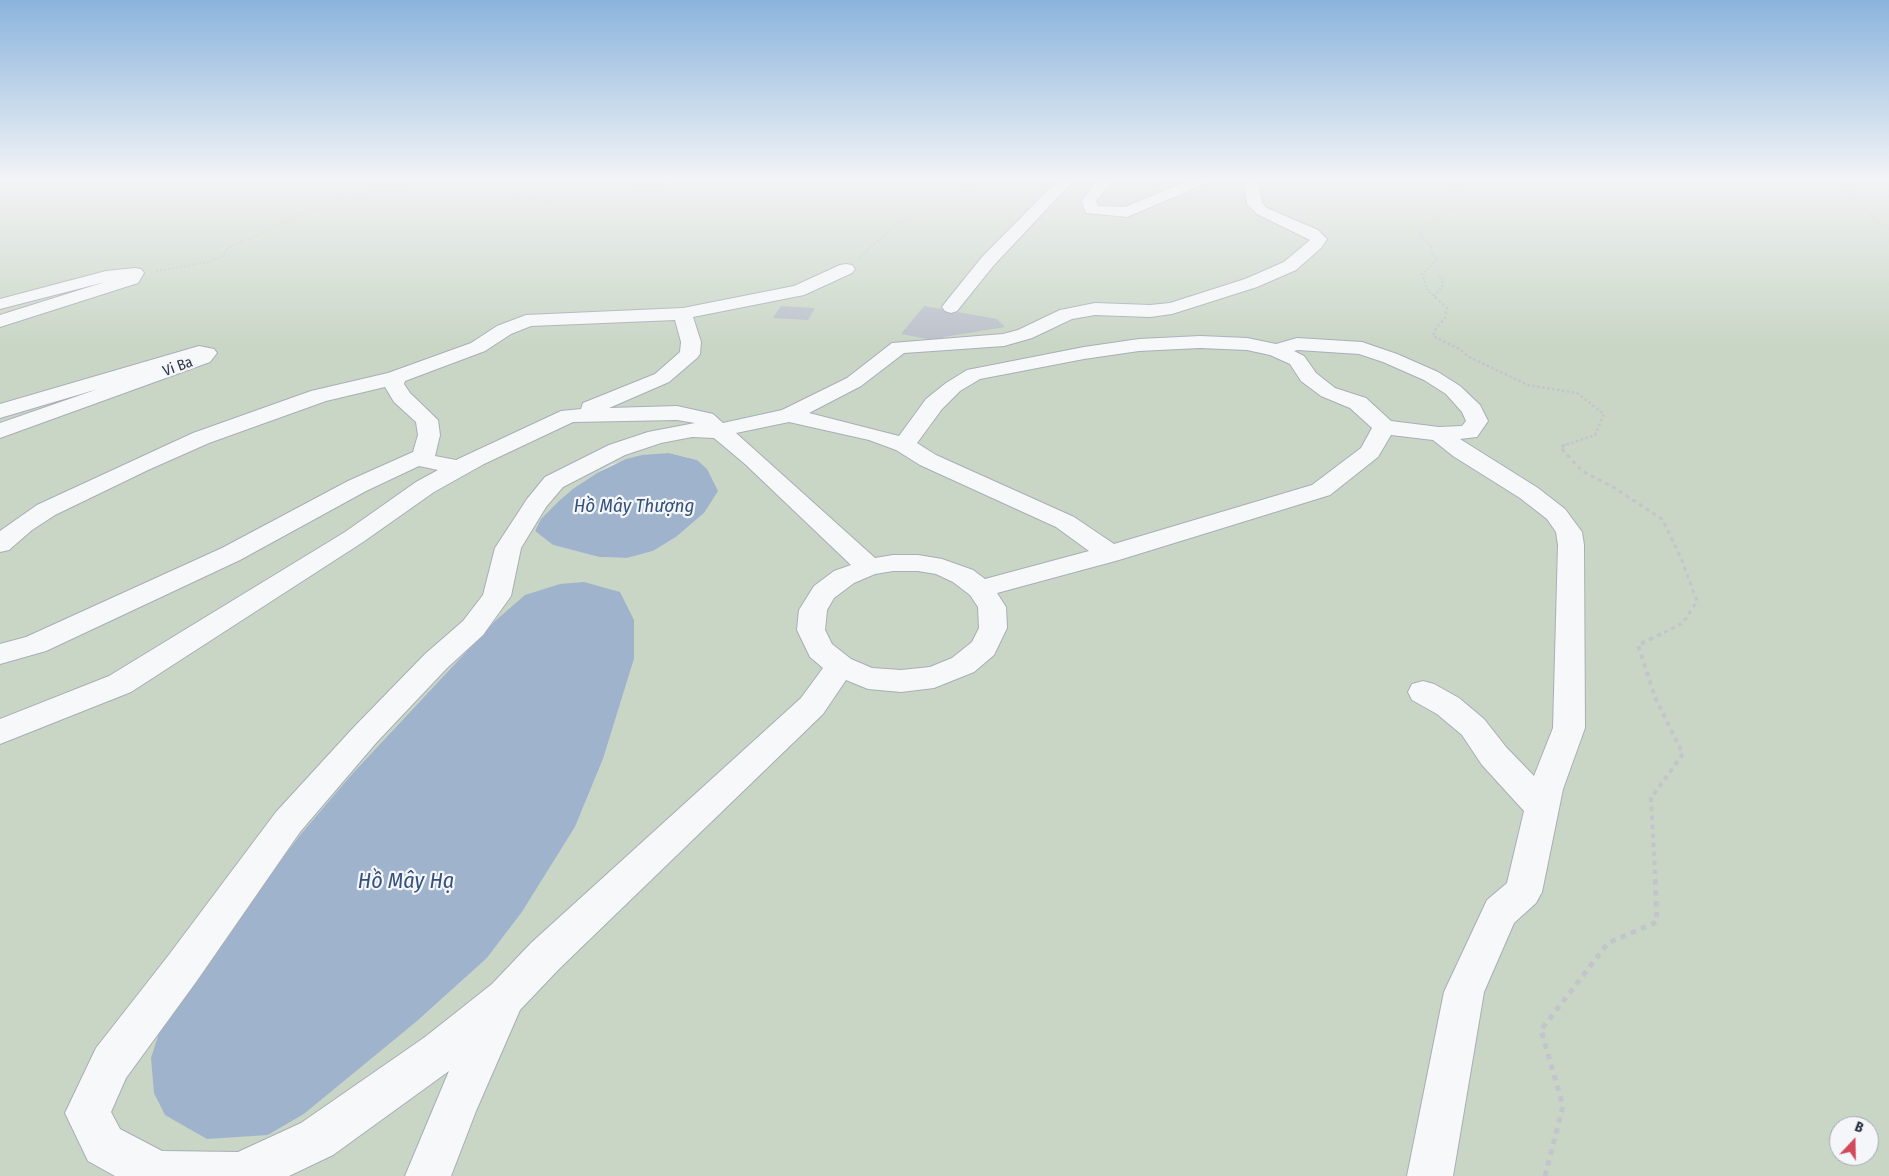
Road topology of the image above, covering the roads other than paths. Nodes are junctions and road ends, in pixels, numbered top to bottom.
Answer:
1 (1013, 235) edge
2 (1315, 235) edge
3 (846, 269) road end
4 (0, 304) edge
5 (951, 307) dead end
6 (683, 314) junction
7 (0, 321) edge
8 (1276, 350) junction
9 (395, 378) junction
10 (0, 411) edge
11 (789, 415) junction
12 (568, 416) junction
13 (1384, 427) junction
14 (0, 431) edge
15 (718, 431) junction
16 (1439, 434) junction
17 (904, 445) junction
18 (423, 456) junction
19 (460, 468) junction
20 (0, 544) edge
21 (1110, 554) junction
22 (869, 567) junction
23 (980, 589) junction
24 (0, 654) edge
25 (840, 666) junction
26 (1423, 692) dead end
27 (0, 732) edge
28 (1542, 807) junction
29 (506, 997) junction
30 (428, 1176) edge
31 (1430, 1176) edge

1 - 5 street
2 - 11 street
3 - 6 street
4 - 7 street
6 - 9 street
6 - 12 street
8 - 13 street
8 - 16 street
8 - 17 street
9 - 18 street
9 - 20 street
10 - 14 street, Vi Ba
11 - 15 street
11 - 17 street
12 - 15 street
12 - 19 street
13 - 16 street
13 - 21 street
15 - 22 street
15 - 29 street
16 - 28 street
17 - 21 street
18 - 19 street
18 - 24 street
19 - 27 street
21 - 23 street
22 - 23 street
22 - 25 street
23 - 25 street
25 - 29 street
26 - 28 street
28 - 31 street
29 - 30 street

